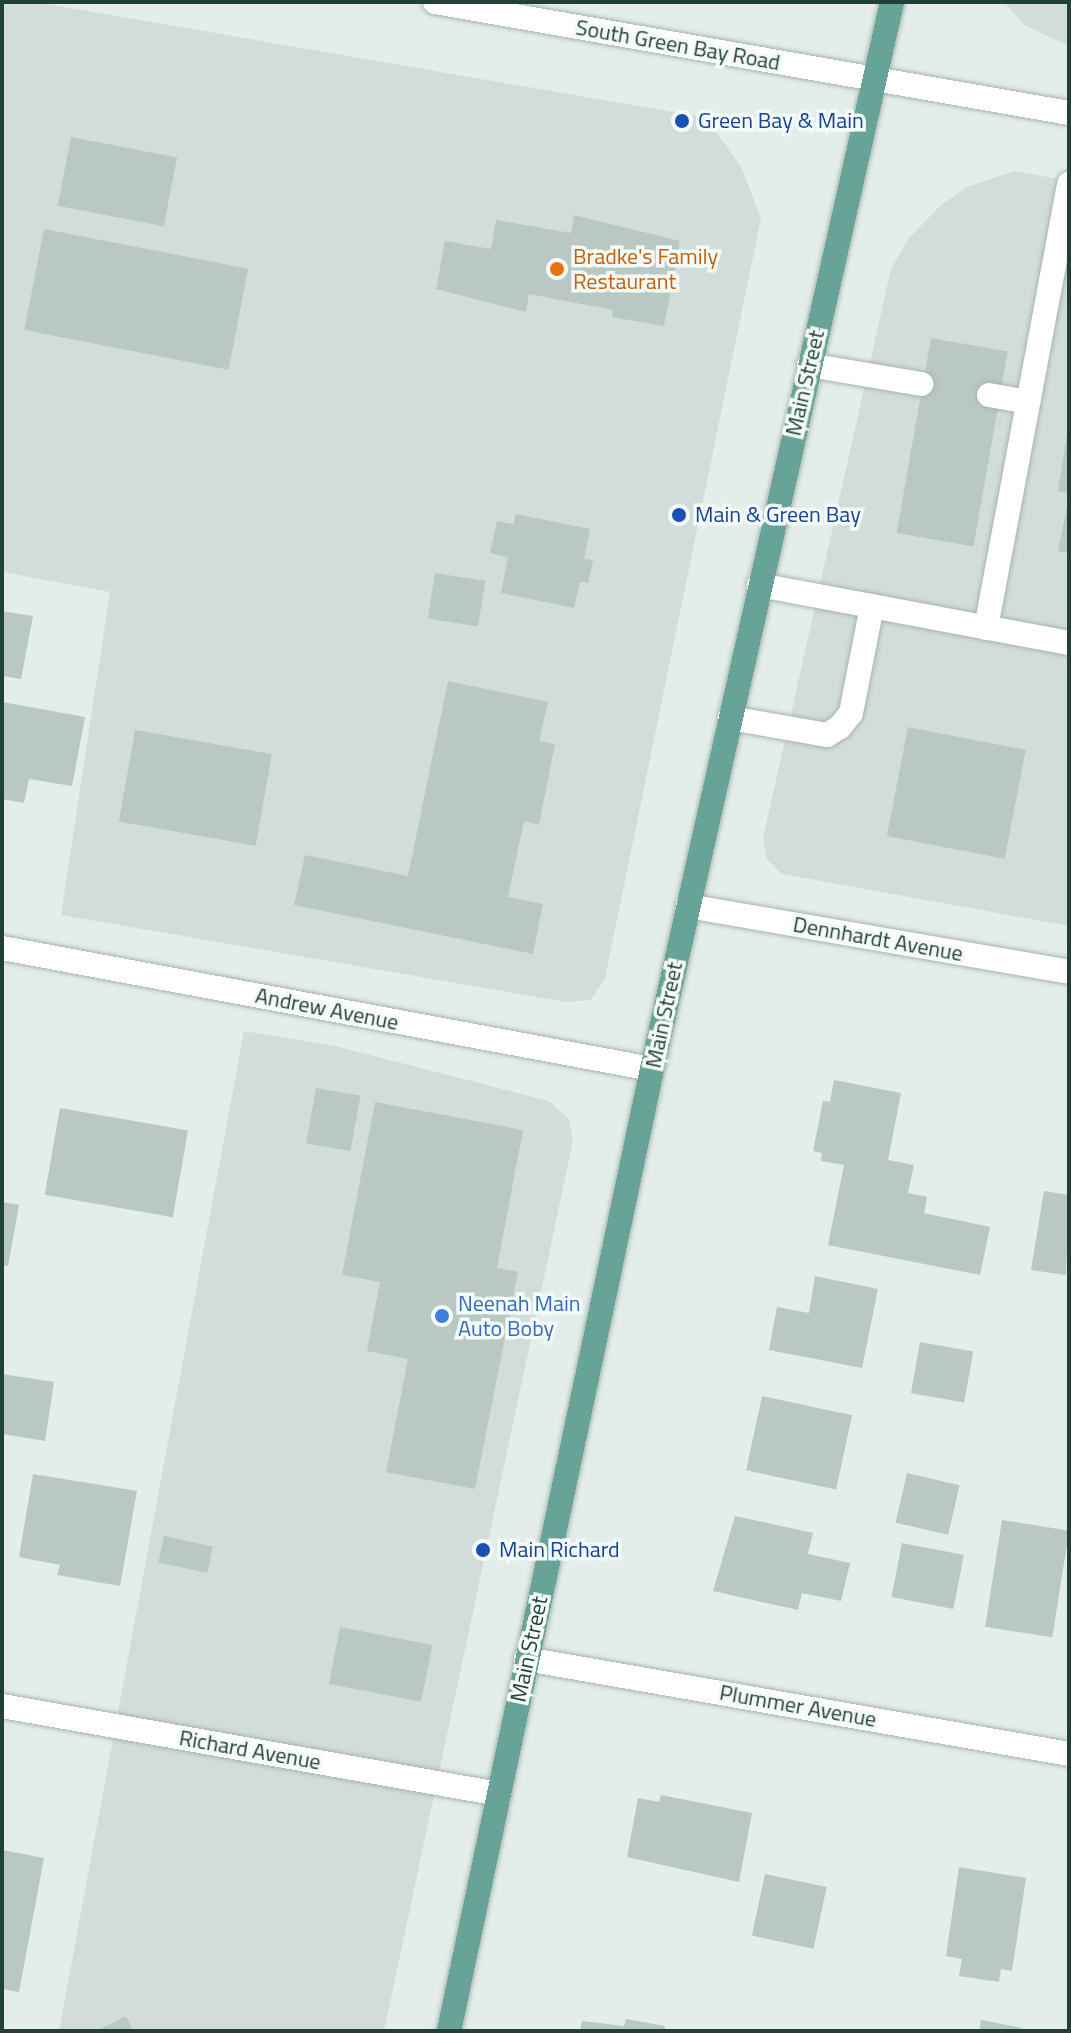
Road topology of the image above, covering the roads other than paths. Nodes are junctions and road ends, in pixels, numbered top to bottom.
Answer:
1 (435, 2) edge
2 (892, 2) edge
3 (875, 80) junction
4 (1069, 113) edge
5 (1069, 184) edge
6 (1064, 242) edge
7 (809, 365) junction
8 (921, 384) dead end
9 (989, 395) dead end
10 (1028, 402) junction
11 (759, 585) junction
12 (872, 606) junction
13 (986, 628) junction
14 (1069, 643) edge
15 (730, 718) junction
16 (688, 906) junction
17 (2, 948) edge
18 (1069, 972) edge
19 (652, 1069) junction
20 (526, 1659) junction
21 (2, 1706) edge
22 (1069, 1754) edge
23 (499, 1794) junction
24 (449, 2031) edge

1 - 3 street, South Green Bay Road
2 - 3 main road, Main Street
3 - 4 street, South Green Bay Road
3 - 7 main road, Main Street
5 - 6 street
6 - 10 street
7 - 8 street
7 - 11 main road, Main Street
9 - 10 street
10 - 13 street
11 - 12 street
11 - 15 main road, Main Street
12 - 13 street
12 - 15 street
13 - 14 street
15 - 16 main road, Main Street
16 - 18 street, Dennhardt Avenue
16 - 19 main road, Main Street
17 - 19 street, Andrew Avenue
19 - 20 main road, Main Street
20 - 22 street, Plummer Avenue
20 - 23 main road, Main Street
21 - 23 street, Richard Avenue
23 - 24 main road, Main Street

